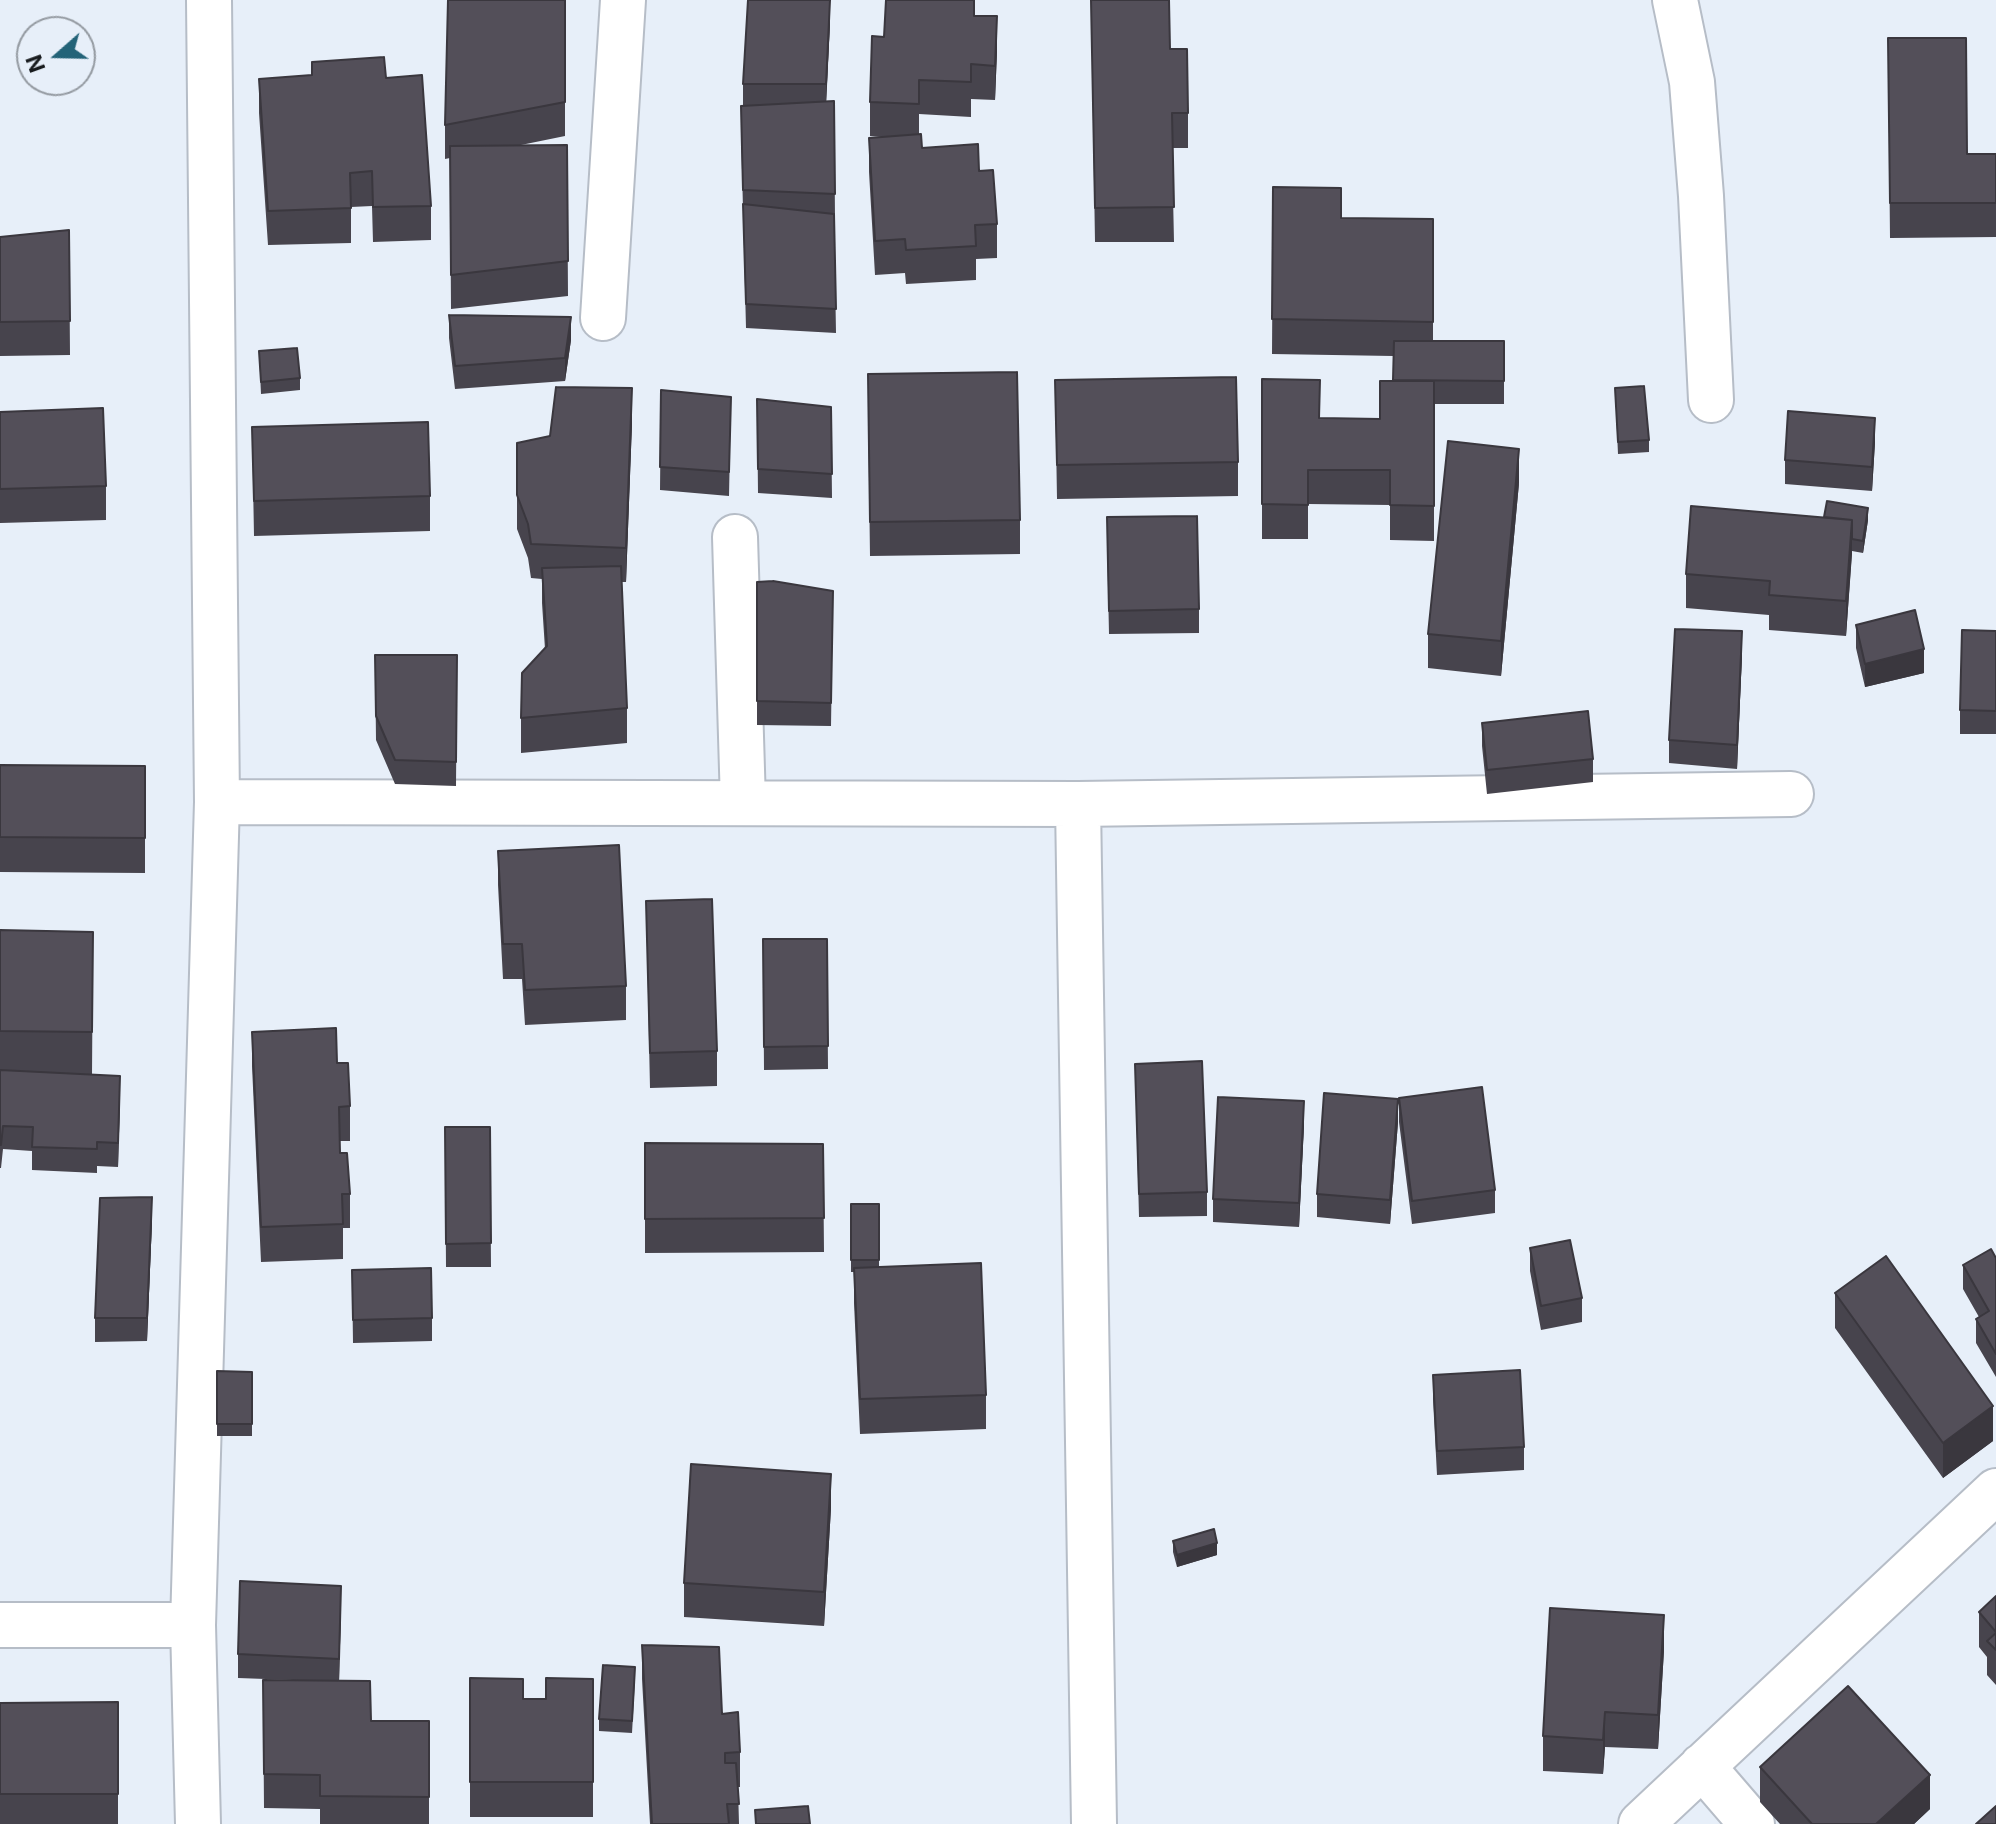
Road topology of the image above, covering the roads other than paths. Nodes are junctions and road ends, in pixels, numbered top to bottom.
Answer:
1 (209, 0) edge
2 (623, 0) edge
3 (1675, 0) edge
4 (603, 318) dead end
5 (1711, 400) dead end
6 (735, 537) dead end
7 (1791, 794) dead end
8 (217, 802) junction
9 (743, 803) junction
10 (1078, 804) junction
11 (1996, 1491) edge
12 (0, 1625) edge
13 (193, 1625) junction
14 (1702, 1766) junction
15 (198, 1824) edge
16 (1094, 1824) edge
17 (1641, 1824) edge
18 (1752, 1824) edge

1 - 8 street
2 - 4 street
3 - 5 street
6 - 9 street
7 - 10 street
8 - 9 street
8 - 13 street
9 - 10 street
10 - 16 street
11 - 14 street
12 - 13 street
13 - 15 street
14 - 17 street
14 - 18 street

